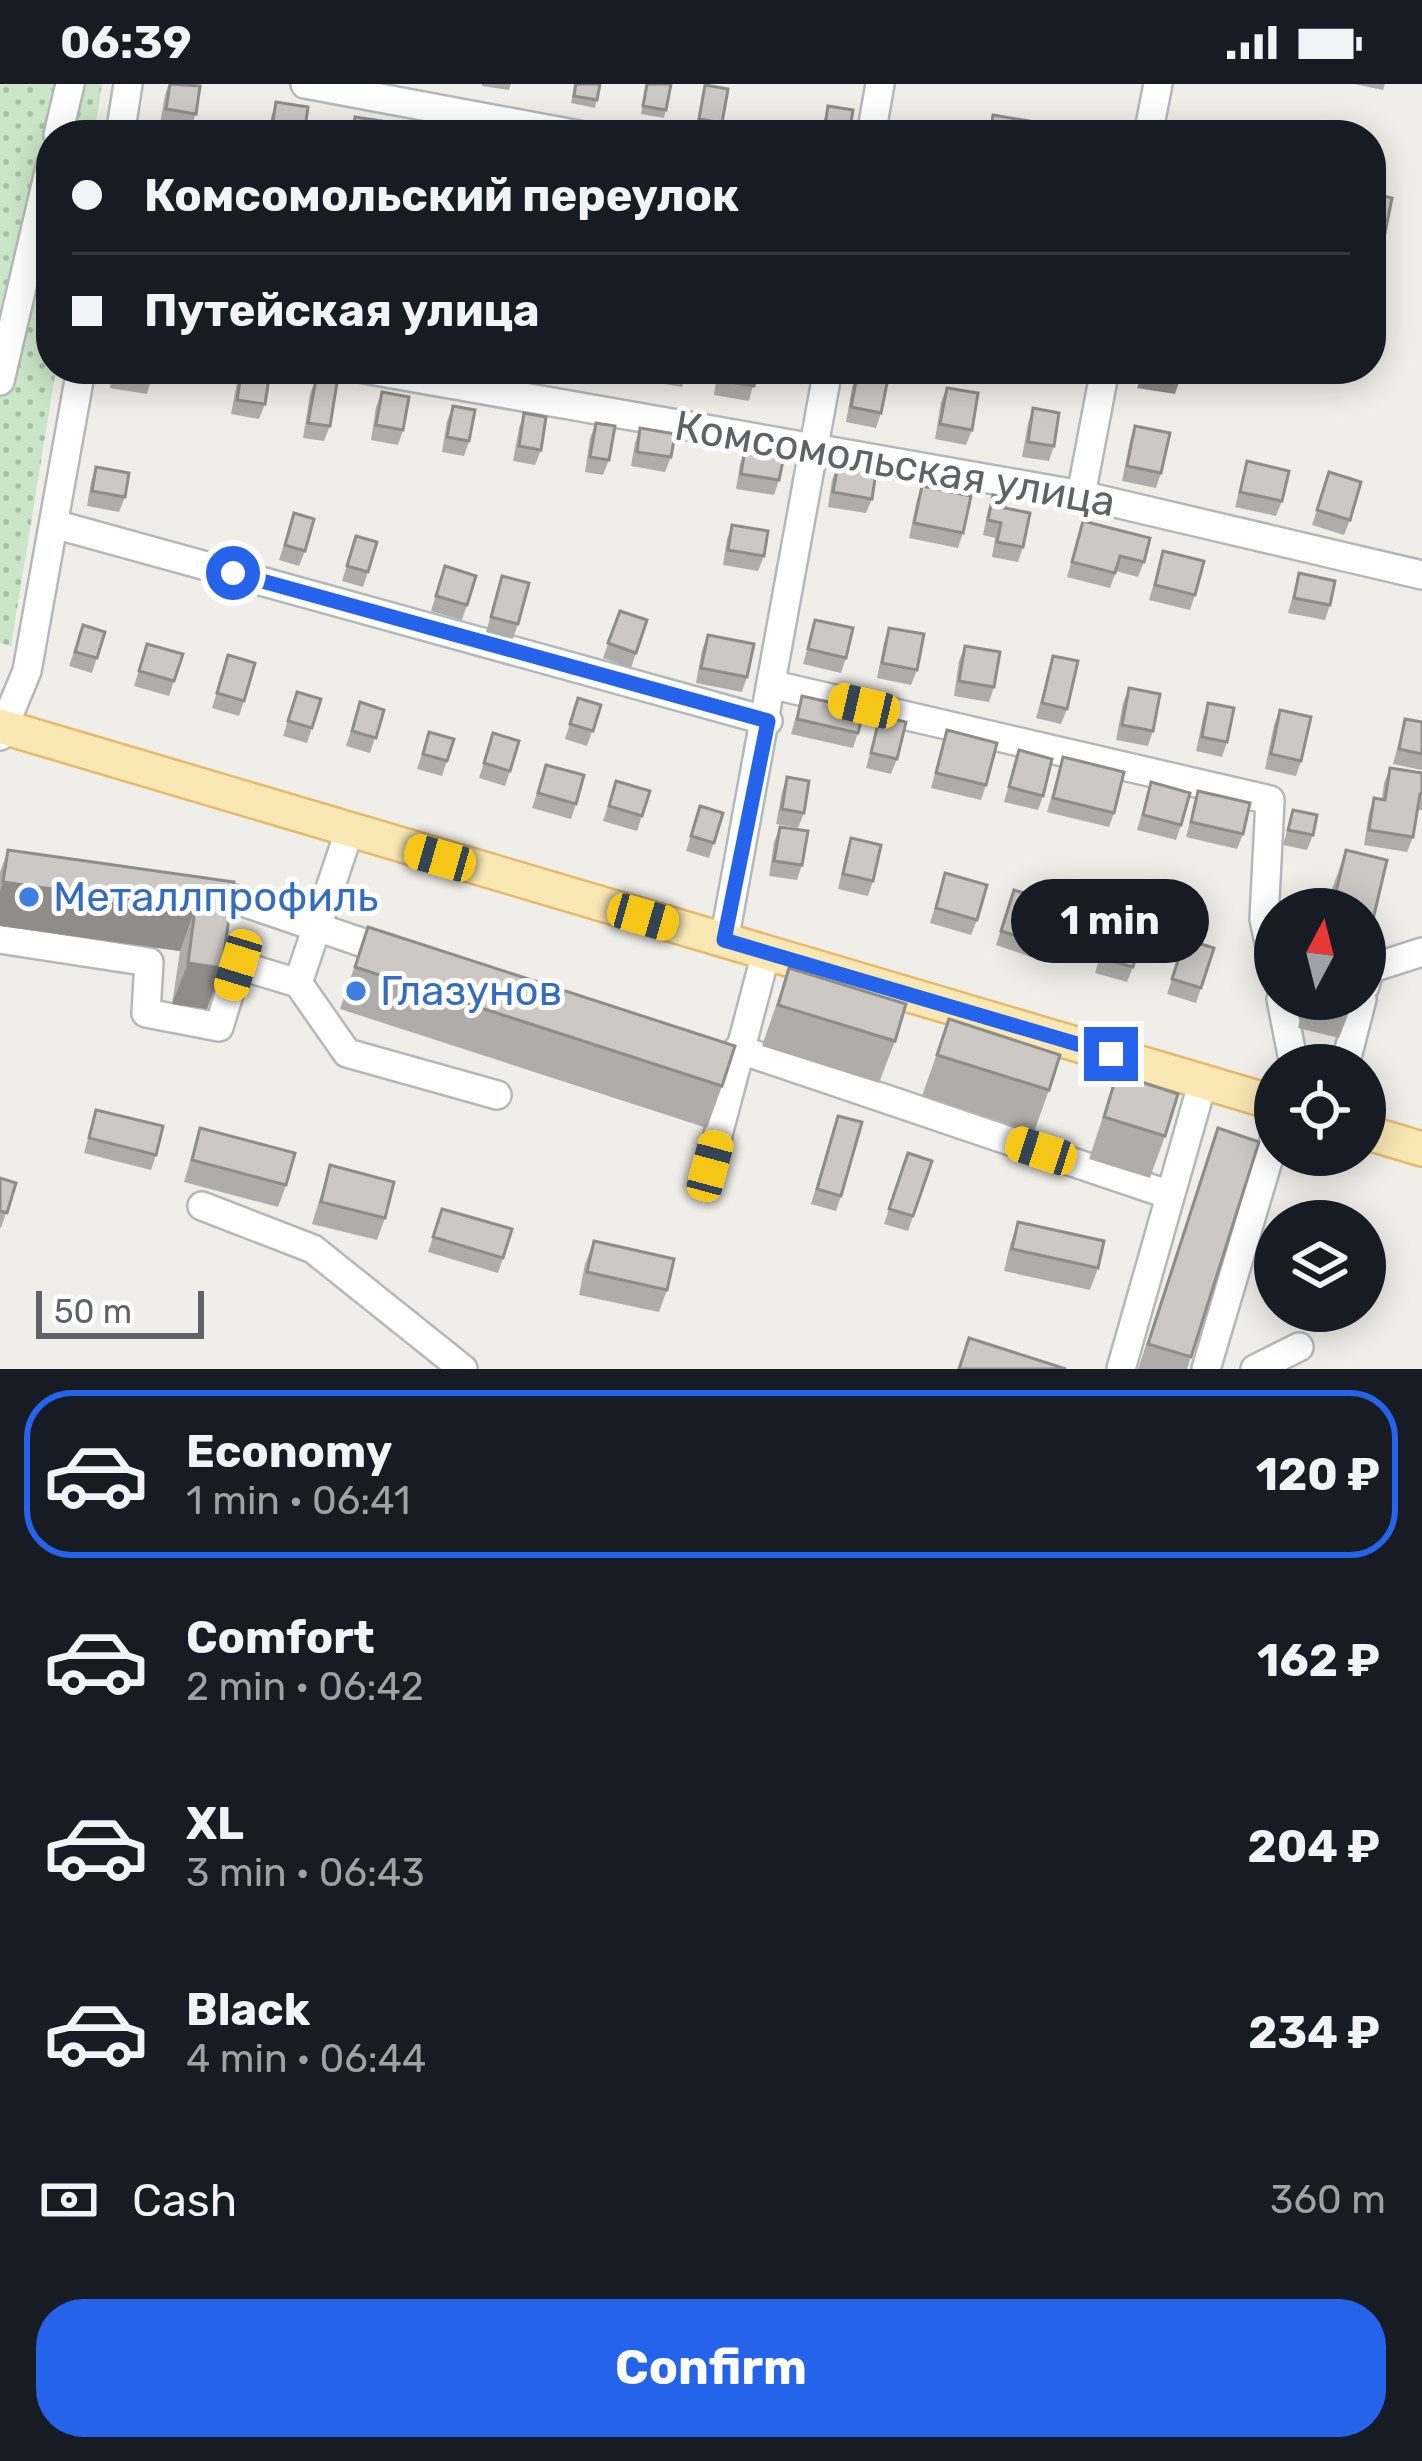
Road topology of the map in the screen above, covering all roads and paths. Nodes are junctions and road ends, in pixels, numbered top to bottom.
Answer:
1 (70, 84) edge
2 (128, 84) edge
3 (305, 84) edge
4 (880, 84) edge
5 (1158, 84) edge
6 (62, 120) edge
7 (122, 120) edge
8 (498, 120) edge
9 (874, 120) edge
10 (1151, 120) edge
11 (36, 228) edge
12 (0, 381) edge
13 (78, 384) edge
14 (449, 384) edge
15 (825, 384) edge
16 (1102, 384) edge
17 (814, 448) junction
18 (1082, 495) junction
19 (54, 524) junction
20 (1422, 574) edge
21 (774, 686) junction
22 (768, 721) junction
23 (1, 729) edge
24 (349, 832) junction
25 (164, 886) edge
26 (1266, 888) edge
27 (316, 927) junction
28 (0, 939) edge
29 (724, 940) junction
30 (1422, 952) edge
31 (766, 953) junction
32 (426, 964) edge
33 (1386, 964) edge
34 (298, 983) junction
35 (729, 1058) junction
36 (1202, 1081) junction
37 (497, 1095) dead end
38 (1254, 1097) edge
39 (1386, 1138) edge
40 (1422, 1149) edge
41 (710, 1166) dead end
42 (1254, 1171) edge
43 (1170, 1195) junction
44 (202, 1206) dead end
45 (1299, 1347) dead end
46 (463, 1369) edge
47 (1121, 1369) edge
48 (1206, 1369) edge
49 (1255, 1369) edge

1 - 6 street
2 - 7 street
3 - 8 street
4 - 9 street
5 - 10 street
11 - 12 street
13 - 19 street
14 - 17 street, Комсомольская улица
15 - 17 street
16 - 18 street
17 - 18 street, Комсомольская улица
17 - 21 street
18 - 20 street, Комсомольская улица
19 - 22 street
19 - 23 street
21 - 22 street
21 - 26 street
22 - 29 street
23 - 24 main road
24 - 27 street
24 - 29 main road
25 - 27 street
27 - 32 street
27 - 34 street
28 - 34 street
29 - 31 main road
30 - 33 street
31 - 35 street
31 - 36 main road
34 - 37 street
35 - 41 street
35 - 43 street
36 - 38 main road
36 - 43 street
39 - 40 main road
42 - 48 street
43 - 47 street
44 - 46 street
45 - 49 street

